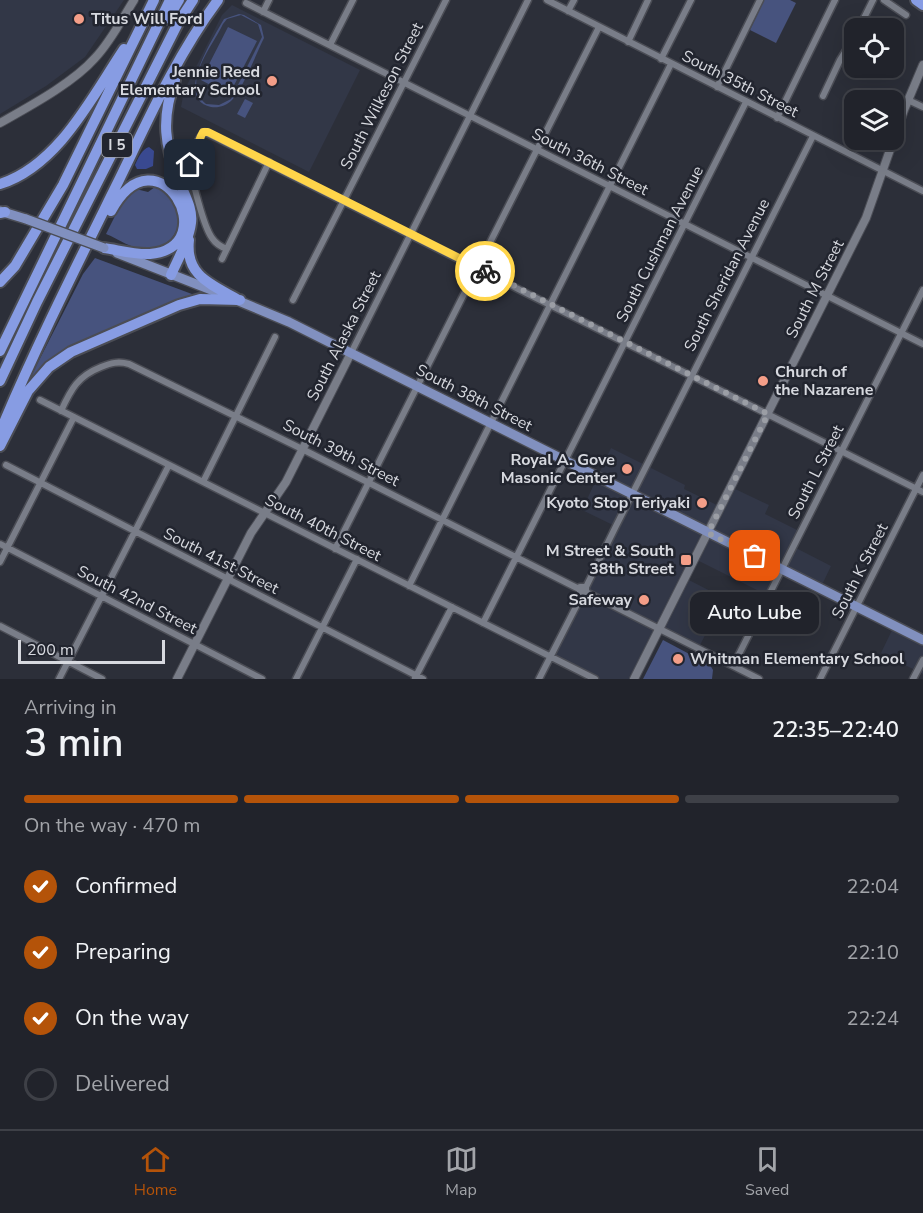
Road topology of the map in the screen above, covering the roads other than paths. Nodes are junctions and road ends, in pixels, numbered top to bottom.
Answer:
1 (134, 0) edge
2 (154, 0) edge
3 (170, 0) edge
4 (179, 0) edge
5 (193, 0) edge
6 (218, 0) edge
7 (269, 0) edge
8 (353, 0) edge
9 (446, 0) edge
10 (528, 0) edge
11 (547, 0) edge
12 (574, 0) edge
13 (648, 0) edge
14 (691, 0) edge
15 (760, 0) edge
16 (835, 0) edge
17 (873, 0) edge
18 (885, 0) edge
19 (916, 0) edge
20 (246, 3) dead end
21 (923, 5) edge
22 (568, 11) junction
23 (263, 12) junction
24 (906, 15) dead end
25 (864, 18) edge
26 (158, 25) junction
27 (598, 27) junction
28 (628, 42) junction
29 (330, 45) junction
30 (184, 51) junction
31 (844, 54) edge
32 (661, 59) junction
33 (671, 64) junction
34 (923, 65) edge
35 (405, 83) junction
36 (717, 87) junction
37 (823, 96) dead end
38 (908, 100) junction
39 (747, 102) junction
40 (923, 107) edge
41 (470, 116) junction
42 (777, 118) junction
43 (0, 123) edge
44 (813, 136) junction
45 (537, 149) junction
46 (269, 162) junction
47 (884, 171) junction
48 (0, 184) edge
49 (610, 187) junction
50 (923, 191) edge
51 (344, 200) junction
52 (2, 212) edge
53 (684, 225) junction
54 (191, 226) junction
55 (411, 234) junction
56 (104, 248) junction
57 (227, 249) junction
58 (751, 258) junction
59 (222, 259) dead end
60 (477, 267) junction
61 (171, 275) junction
62 (0, 282) edge
63 (923, 290) edge
64 (827, 296) junction
65 (240, 300) junction
66 (293, 300) dead end
67 (57, 305) junction
68 (551, 305) junction
69 (902, 333) junction
70 (275, 337) dead end
71 (625, 343) junction
72 (923, 344) edge
73 (0, 351) edge
74 (351, 353) junction
75 (691, 376) junction
76 (0, 381) edge
77 (417, 387) junction
78 (40, 400) dead end
79 (61, 411) junction
80 (768, 414) junction
81 (236, 416) junction
82 (75, 417) junction
83 (490, 423) junction
84 (0, 432) edge
85 (0, 446) edge
86 (302, 449) junction
87 (842, 451) junction
88 (565, 461) junction
89 (6, 465) dead end
90 (169, 465) junction
91 (923, 475) edge
92 (203, 482) junction
93 (369, 482) junction
94 (41, 483) junction
95 (916, 489) junction
96 (923, 492) edge
97 (632, 494) junction
98 (264, 513) junction
99 (442, 520) junction
100 (134, 531) junction
101 (708, 533) junction
102 (0, 544) edge
103 (7, 548) junction
104 (335, 549) junction
105 (516, 557) junction
106 (357, 560) junction
107 (0, 562) edge
108 (782, 570) junction
109 (228, 580) junction
110 (409, 586) junction
111 (583, 590) junction
112 (100, 596) junction
113 (856, 607) junction
114 (452, 608) junction
115 (483, 623) junction
116 (0, 626) edge
117 (322, 628) junction
118 (660, 629) junction
119 (923, 640) edge
120 (195, 645) junction
121 (550, 656) junction
122 (923, 660) edge
123 (68, 661) junction
124 (734, 666) junction
125 (415, 677) edge
126 (59, 679) edge
127 (102, 679) edge
128 (177, 679) edge
129 (262, 679) edge
130 (296, 679) edge
131 (423, 679) edge
132 (539, 679) edge
133 (595, 679) edge
134 (634, 679) edge
135 (759, 679) edge
136 (820, 679) edge
137 (914, 679) edge

1 - 43 street
2 - 48 highway
2 - 62 highway
3 - 26 highway, I 5
4 - 26 highway
5 - 76 highway, I 5
6 - 30 highway
7 - 23 street
8 - 29 street
9 - 35 street, South Wilkeson Street
10 - 41 street, South Alaska Street
11 - 22 street, South 35th Street
12 - 22 street
13 - 28 street
14 - 32 street
15 - 36 street
16 - 42 street
17 - 25 street
18 - 24 street
19 - 21 highway
20 - 23 street, South 36th Street
22 - 27 street, South 35th Street
23 - 29 street, South 36th Street
26 - 73 highway, I 5
27 - 28 street, South 35th Street
27 - 45 street
28 - 32 street, South 35th Street
29 - 35 street, South 36th Street
30 - 54 highway
30 - 67 highway
31 - 37 street
32 - 33 street, South 35th Street
33 - 36 street, South 35th Street
33 - 49 street
34 - 38 street, South M Street
35 - 41 street, South 36th Street
35 - 51 street, South Wilkeson Street
36 - 39 street, South 35th Street
38 - 40 street
38 - 47 street, South M Street
39 - 42 street, South 35th Street
39 - 53 street, South Cushman Avenue
41 - 45 street, South 36th Street
41 - 55 street, South Alaska Street
42 - 44 street, South 35th Street
44 - 47 street, South 35th Street
44 - 58 street, South Sheridan Avenue
45 - 49 street, South 36th Street
45 - 60 street
46 - 51 street
46 - 57 street
46 - 57 street
47 - 50 street, South 35th Street
47 - 64 street, South M Street
49 - 53 street, South 36th Street
49 - 68 street
51 - 55 street
51 - 66 street, South Wilkeson Street
52 - 56 main road, South 38th Street, bridge
53 - 58 street, South 36th Street
53 - 71 street, South Cushman Avenue
54 - 61 highway
54 - 65 highway
55 - 60 street
55 - 74 street, South Alaska Street
56 - 61 main road, South 38th Street
56 - 67 highway
57 - 59 street
58 - 64 street, South 36th Street
58 - 75 street, South Sheridan Avenue
60 - 68 street
60 - 77 street
61 - 65 main road, South 38th Street
63 - 69 street, South L Street
64 - 69 street, South 36th Street
64 - 80 street, South M Street
65 - 74 main road, South 38th Street
65 - 85 highway
67 - 84 highway
68 - 71 street
68 - 83 street
69 - 72 street, South 36th Street
69 - 87 street, South L Street
70 - 81 street
71 - 75 street
71 - 88 street, South Cushman Avenue
74 - 77 main road, South 38th Street
74 - 86 street, South Alaska Street
75 - 80 street
75 - 97 street, South Sheridan Avenue
77 - 83 main road, South 38th Street
77 - 93 street
78 - 79 street, South 40th Street
79 - 81 street, South 39th Street
79 - 82 street, South 40th Street
80 - 87 street
80 - 101 street, South M Street
81 - 86 street, South 39th Street
81 - 92 street
82 - 90 street, South 40th Street
82 - 94 street
83 - 88 main road, South 38th Street
83 - 99 street
86 - 93 street, South 39th Street
86 - 98 street, South Alaska Street
87 - 95 street
87 - 108 street, South L Street
88 - 97 main road, South 38th Street
88 - 105 street, South Cushman Avenue
89 - 94 street, South 41st Street
90 - 92 street, South 40th Street
90 - 100 street
91 - 95 street, South K Street
92 - 98 street, South 40th Street
93 - 99 street, South 39th Street
93 - 104 street
94 - 100 street, South 41st Street
94 - 103 street
95 - 96 street
95 - 113 street, South K Street
97 - 101 main road, South 38th Street
97 - 111 street, South Sheridan Avenue
98 - 104 street, South 40th Street
98 - 109 street, South Alaska Street
99 - 105 street, South 39th Street
99 - 110 street
100 - 109 street, South 41st Street
100 - 112 street
101 - 108 main road, South 38th Street
101 - 118 street, South M Street
102 - 103 street, South 42nd Street
103 - 107 street
103 - 112 street, South 42nd Street
104 - 106 street, South 40th Street
105 - 111 street, South 39th Street
105 - 115 street, South Cushman Avenue
106 - 110 street, South 40th Street
106 - 117 street
108 - 113 main road, South 38th Street
108 - 124 street, South L Street
109 - 117 street, South 41st Street
109 - 120 street, South Alaska Street
110 - 114 street, South 40th Street
111 - 118 street, South 39th Street
111 - 121 street, South Sheridan Avenue
112 - 120 street, South 42nd Street
112 - 123 street
113 - 119 main road, South 38th Street
113 - 136 street, South K Street
114 - 115 street, South 40th Street
114 - 125 street
115 - 121 street, South 40th Street
116 - 123 street
117 - 125 street, South 41st Street
117 - 130 street
118 - 124 street, South 39th Street
118 - 134 street, South M Street
120 - 128 street, South Alaska Street
120 - 129 street, South 42nd Street
121 - 132 street, South Sheridan Avenue
121 - 133 street, South 40th Street
122 - 137 street
123 - 126 street
123 - 127 street
124 - 135 street, South 39th Street
125 - 131 street, South 41st Street

